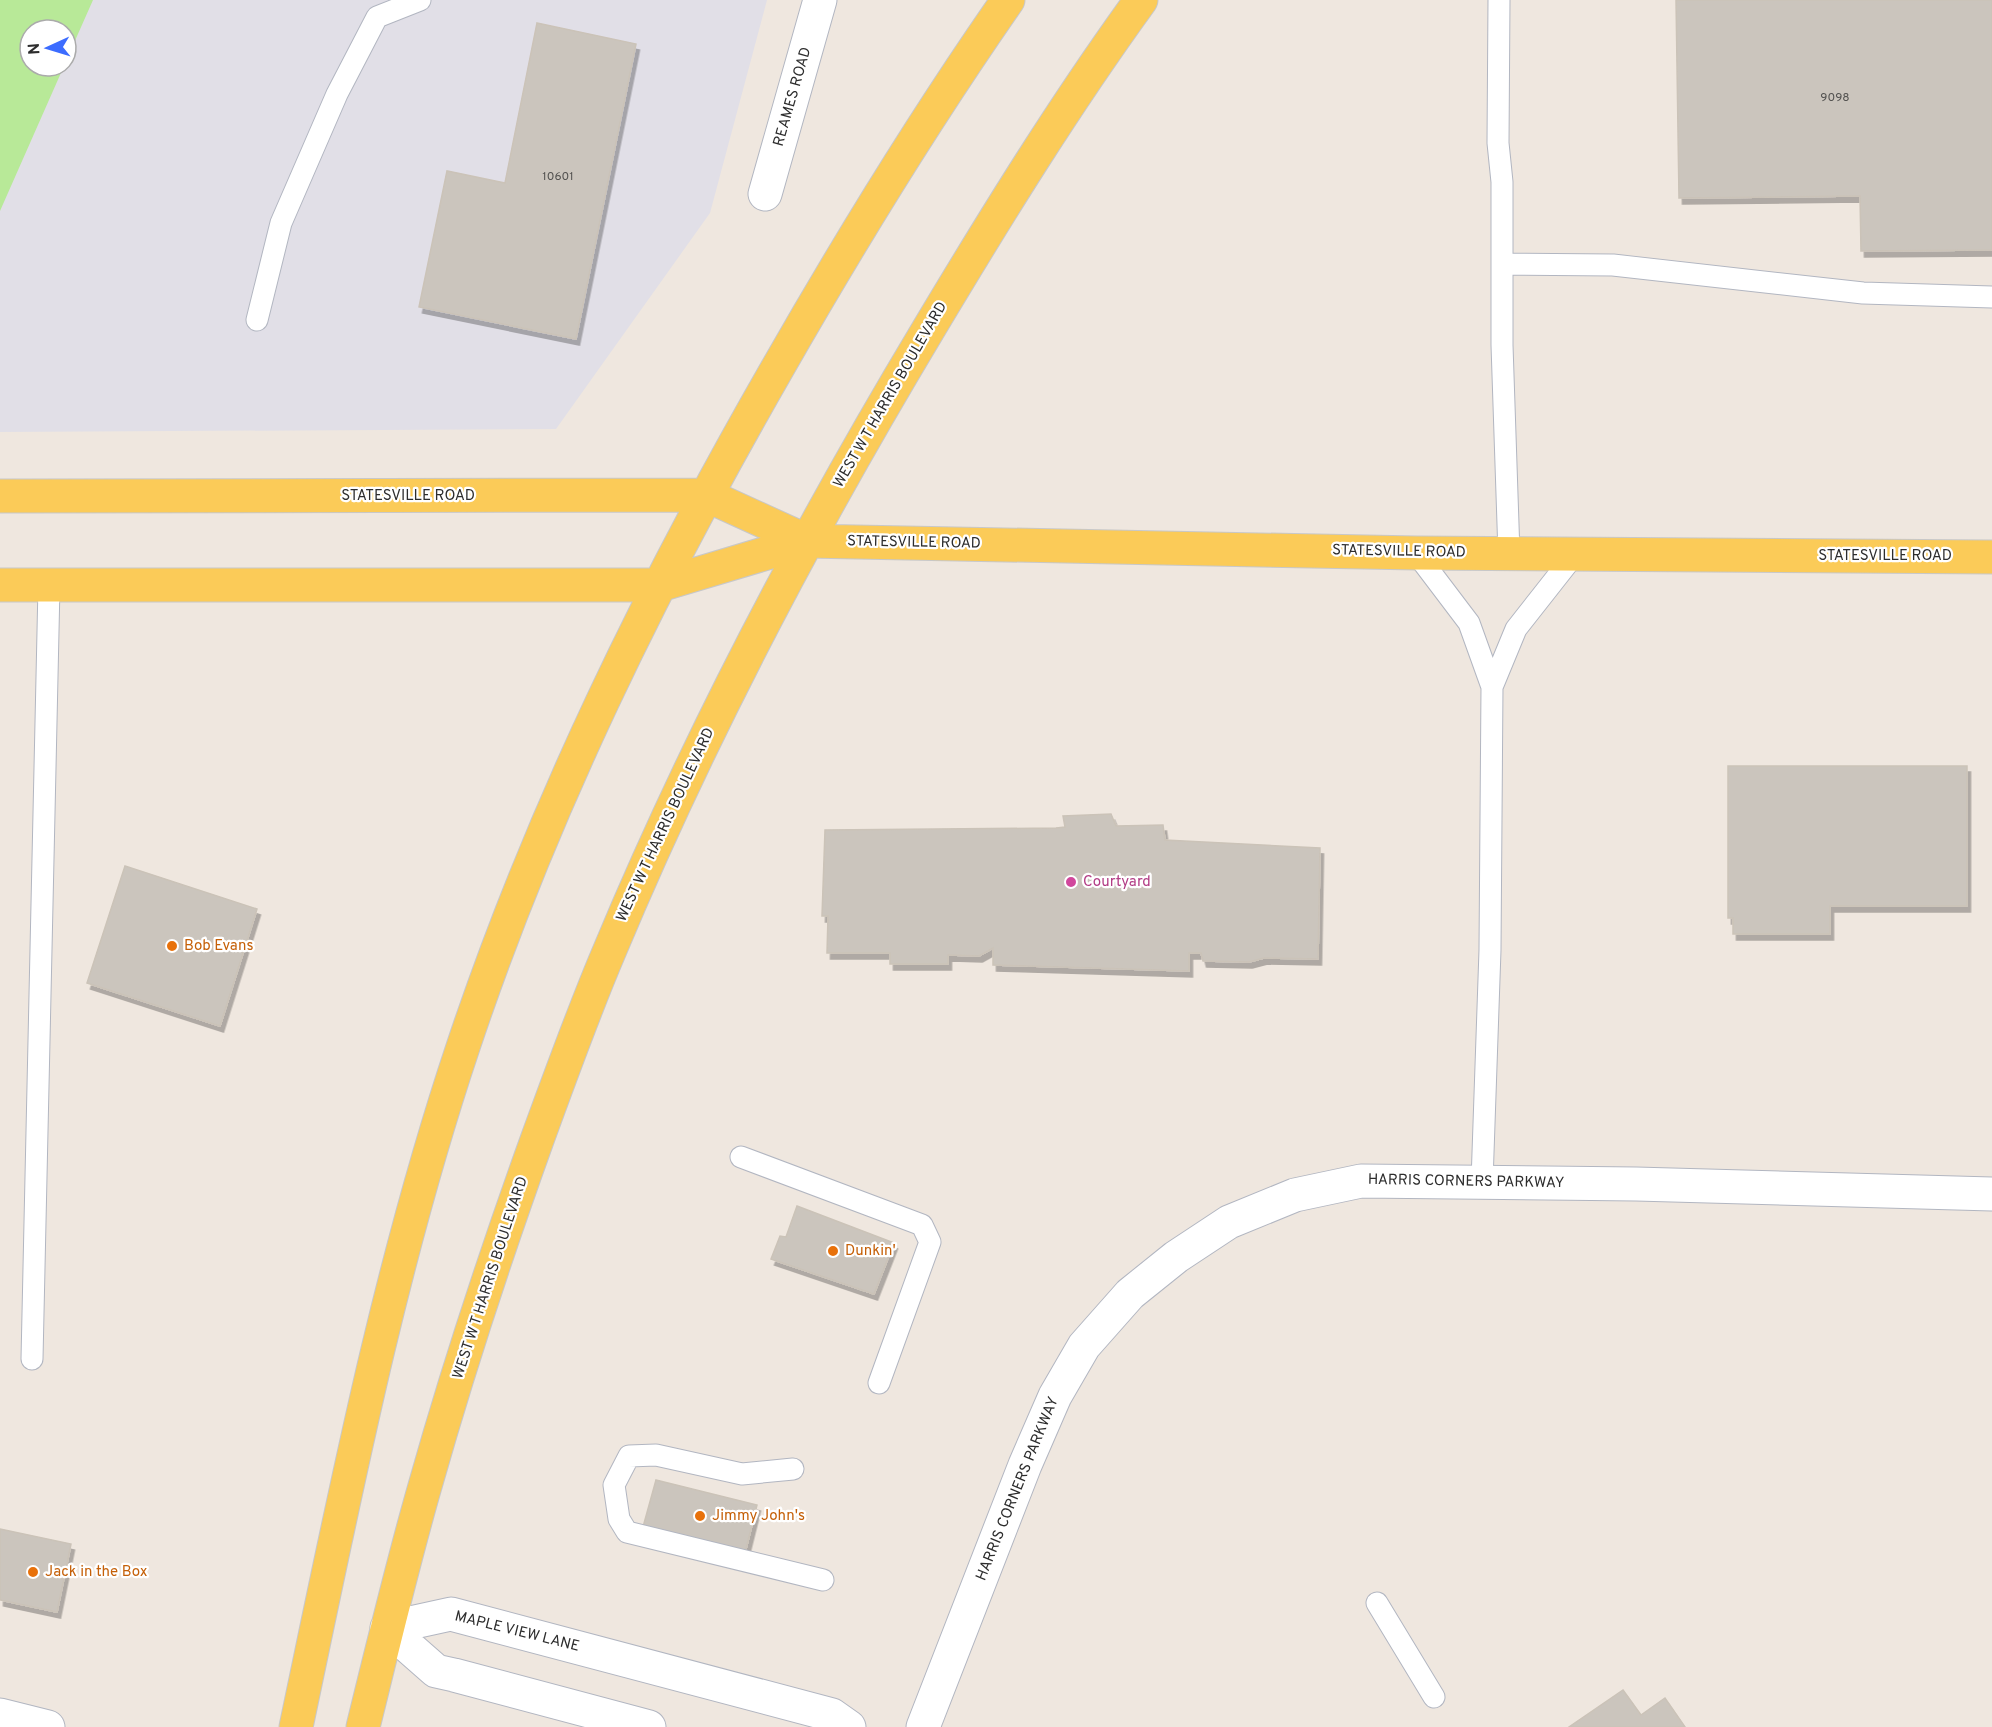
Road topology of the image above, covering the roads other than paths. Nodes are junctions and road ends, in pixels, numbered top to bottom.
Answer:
1 (420, 0) edge
2 (820, 0) edge
3 (1008, 0) edge
4 (1141, 0) edge
5 (1499, 0) edge
6 (1129, 13) edge
7 (765, 194) dead end
8 (1502, 264) junction
9 (1992, 297) edge
10 (257, 320) dead end
11 (706, 495) junction
12 (0, 496) edge
13 (807, 541) junction
14 (1416, 553) junction
15 (1509, 554) junction
16 (1575, 554) junction
17 (1992, 557) edge
18 (0, 585) edge
19 (660, 585) junction
20 (49, 586) junction
21 (1492, 687) junction
22 (741, 1157) dead end
23 (1482, 1182) junction
24 (1992, 1194) edge
25 (32, 1359) dead end
26 (879, 1383) dead end
27 (793, 1469) dead end
28 (823, 1580) dead end
29 (1377, 1604) dead end
30 (387, 1628) junction
31 (1434, 1697) dead end
32 (0, 1715) edge
33 (48, 1727) edge
34 (296, 1727) edge
35 (363, 1727) edge
36 (649, 1727) edge
37 (849, 1727) edge
38 (922, 1727) edge

1 - 10 lane
2 - 7 street, REAMES ROAD
3 - 11 main road
4 - 6 main road, WEST W T HARRIS BOULEVARD
5 - 8 lane
6 - 13 main road, WEST W T HARRIS BOULEVARD
8 - 9 lane
8 - 15 lane
11 - 12 main road, STATESVILLE ROAD
11 - 13 main road, STATESVILLE ROAD
11 - 19 main road
13 - 14 main road, STATESVILLE ROAD
13 - 19 main road, STATESVILLE ROAD
13 - 30 main road, WEST W T HARRIS BOULEVARD
14 - 15 main road, STATESVILLE ROAD
14 - 21 lane
15 - 16 main road, STATESVILLE ROAD
16 - 17 main road, STATESVILLE ROAD
16 - 21 lane
18 - 20 main road, STATESVILLE ROAD
19 - 20 main road, STATESVILLE ROAD
19 - 34 main road
20 - 25 lane
21 - 23 lane
22 - 26 lane
23 - 24 street, HARRIS CORNERS PARKWAY
23 - 38 street, HARRIS CORNERS PARKWAY
27 - 28 lane
29 - 31 lane
30 - 35 main road, WEST W T HARRIS BOULEVARD
30 - 36 street
30 - 37 street, MAPLE VIEW LANE
32 - 33 street

